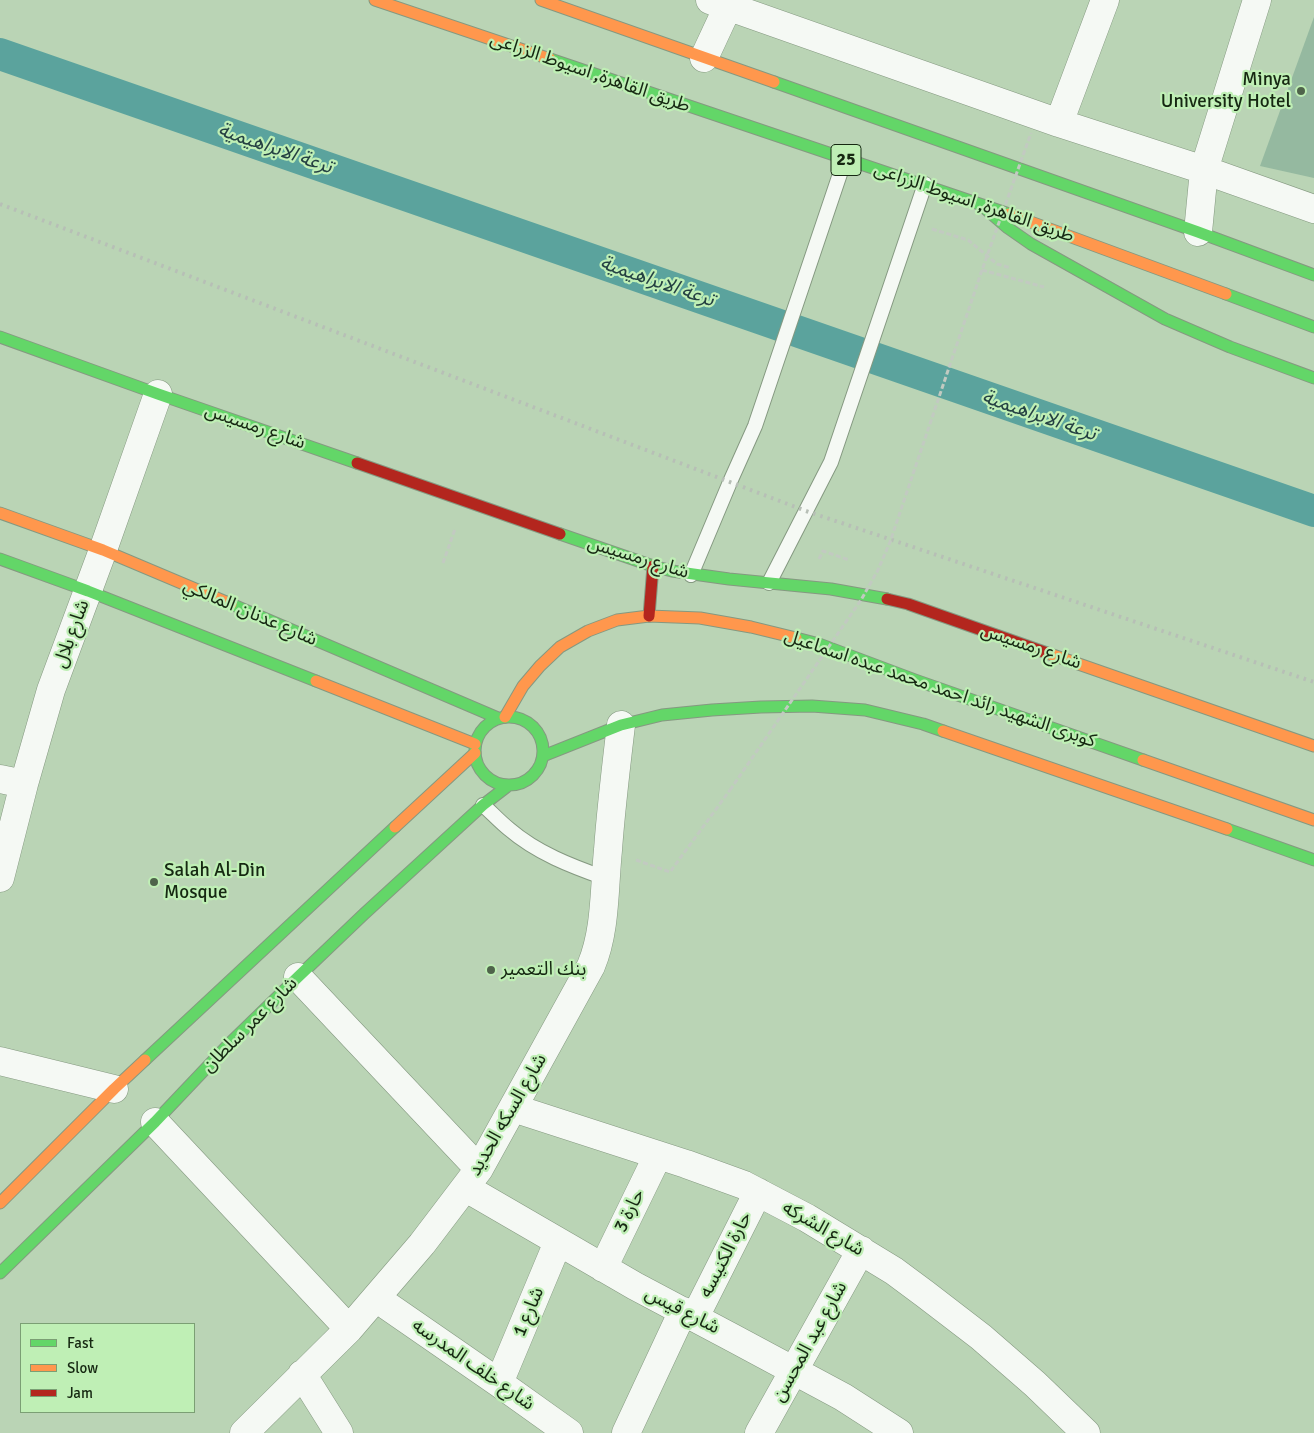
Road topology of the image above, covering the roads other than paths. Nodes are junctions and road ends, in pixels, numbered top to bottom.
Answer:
1 (375, 0) edge
2 (541, 0) edge
3 (1105, 0) edge
4 (1257, 0) edge
5 (723, 2) edge
6 (704, 58) junction
7 (1060, 123) junction
8 (845, 159) junction
9 (1204, 170) junction
10 (925, 184) junction
11 (976, 202) junction
12 (1314, 209) edge
13 (1198, 232) junction
14 (1314, 275) edge
15 (1314, 327) edge
16 (0, 337) edge
17 (1314, 378) edge
18 (158, 394) junction
19 (0, 513) edge
20 (103, 550) junction
21 (0, 559) edge
22 (653, 566) junction
23 (691, 575) junction
24 (770, 583) junction
25 (88, 591) junction
26 (649, 616) junction
27 (501, 717) junction
28 (621, 725) junction
29 (1314, 746) edge
30 (475, 749) junction
31 (543, 756) junction
32 (12, 782) edge
33 (509, 785) junction
34 (483, 805) junction
35 (7, 820) edge
36 (1314, 820) edge
37 (1314, 860) edge
38 (0, 878) edge
39 (605, 878) junction
40 (298, 977) junction
41 (0, 1061) edge
42 (114, 1089) junction
43 (513, 1108) junction
44 (155, 1122) junction
45 (658, 1155) junction
46 (472, 1179) junction
47 (758, 1192) junction
48 (0, 1203) edge
49 (558, 1242) junction
50 (861, 1250) junction
51 (603, 1268) junction
52 (0, 1273) edge
53 (376, 1298) junction
54 (689, 1314) junction
55 (349, 1329) junction
56 (794, 1371) junction
57 (302, 1374) junction
58 (499, 1383) junction
59 (635, 1430) edge
60 (244, 1433) edge
61 (339, 1433) edge
62 (569, 1433) edge
63 (759, 1433) edge
64 (899, 1433) edge
65 (1086, 1433) edge

1 - 8 main road, طريق القاهرة, اسيوط الزراعى / 25
2 - 6 main road
3 - 7 street
4 - 9 street
5 - 6 street
5 - 7 street
6 - 13 main road
7 - 9 street
8 - 10 main road, طريق القاهرة, اسيوط الزراعى / 25
8 - 23 lane
9 - 12 street
9 - 13 street
10 - 11 main road, طريق القاهرة, اسيوط الزراعى / 25
10 - 24 lane
11 - 15 main road, طريق القاهرة, اسيوط الزراعى / 25
11 - 17 main road
13 - 14 main road
16 - 18 main road, شارع رمسيس
18 - 20 street, شارع بلال
18 - 22 main road, شارع رمسيس
19 - 20 main road, شارع عدنان المالكي
20 - 25 street, شارع بلال
20 - 27 main road, شارع عدنان المالكي
21 - 25 main road, شارع عدنان المالكي
22 - 23 main road, شارع رمسيس
22 - 26 main road
23 - 24 main road, شارع رمسيس
24 - 29 main road, شارع رمسيس
25 - 30 main road, شارع عدنان المالكي
25 - 32 street, شارع بلال
26 - 27 main road, كوبرى الشهيد رائد احمد محمد عبده اسماعيل
26 - 36 main road, كوبرى الشهيد رائد احمد محمد عبده اسماعيل
27 - 30 main road
27 - 31 main road
28 - 31 main road, كوبرى الشهيد رائد احمد محمد عبده اسماعيل
28 - 37 main road, كوبرى الشهيد رائد احمد محمد عبده اسماعيل
28 - 39 street, شارع السكه الحديد
30 - 33 main road
30 - 42 main road
31 - 33 main road
32 - 35 street, شارع بلال
33 - 34 main road, شارع عمر سلطان
34 - 39 lane
34 - 40 main road, شارع عمر سلطان
35 - 38 street, شارع بلال
39 - 43 street, شارع السكه الحديد
40 - 44 main road, شارع عمر سلطان
40 - 46 street, شارع قيس
41 - 42 street
42 - 48 main road
43 - 45 street, شارع الشركه
43 - 46 street, شارع السكه الحديد
44 - 52 main road, شارع عمر سلطان
44 - 55 street
45 - 47 street, شارع الشركه
45 - 51 street, حارة 3
46 - 49 street, شارع قيس
46 - 53 street, شارع السكه الحديد
47 - 50 street, شارع الشركه
47 - 54 street, حارة الكنيسه
49 - 51 street, شارع قيس
49 - 58 street, شارع 1
50 - 56 street, شارع عبد المحسن
50 - 65 street, شارع الشركه
51 - 54 street, شارع قيس
53 - 55 street, شارع السكه الحديد
53 - 58 street, شارع خلف المدرسه
54 - 56 street, شارع قيس
54 - 59 street, حارة الكنيسه
55 - 57 street, شارع السكه الحديد
56 - 63 street, شارع عبد المحسن
56 - 64 street, شارع قيس
57 - 60 street, شارع السكه الحديد
57 - 61 street
58 - 62 street, شارع خلف المدرسه

